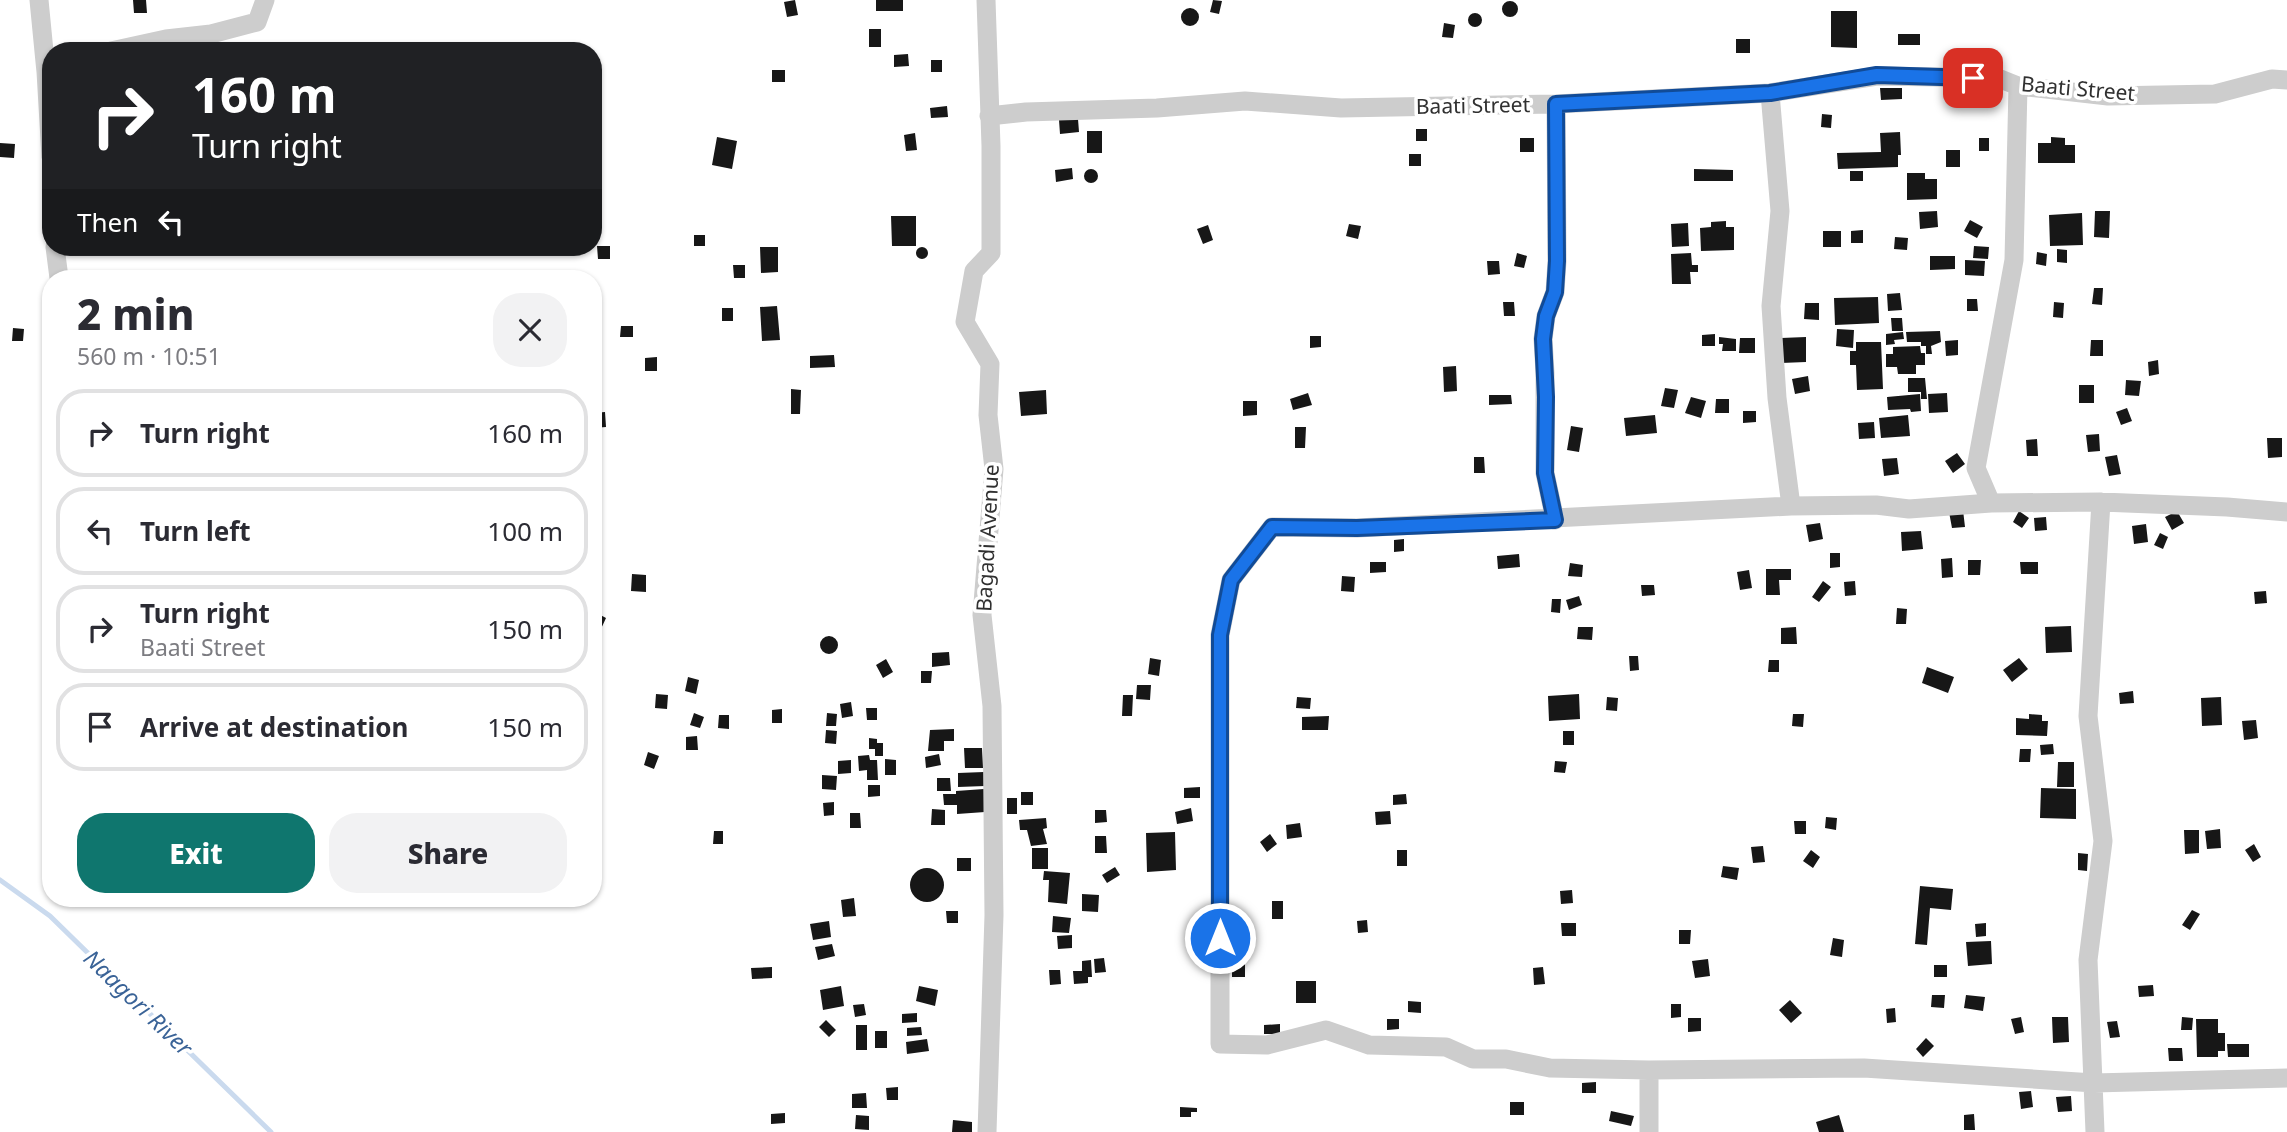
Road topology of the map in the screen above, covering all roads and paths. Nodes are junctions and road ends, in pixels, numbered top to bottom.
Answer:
1 (39, 0) edge
2 (265, 0) edge
3 (986, 0) edge
4 (45, 42) edge
5 (152, 42) edge
6 (2287, 80) edge
7 (2018, 86) junction
8 (1770, 93) junction
9 (1556, 104) junction
10 (989, 116) junction
11 (2101, 502) junction
12 (1991, 503) junction
13 (1791, 506) junction
14 (2287, 512) edge
15 (1555, 520) junction
16 (1649, 1070) junction
17 (2287, 1077) edge
18 (2094, 1083) junction
19 (987, 1132) edge
20 (1649, 1132) edge
21 (2095, 1132) edge

1 - 4 street
2 - 5 street
3 - 10 street, Bagadi Avenue
6 - 7 street, Baati Street
7 - 8 street, Baati Street
7 - 12 street
8 - 9 street, Baati Street
8 - 13 street
9 - 10 street, Baati Street
9 - 15 street
10 - 19 street, Bagadi Avenue
11 - 12 street
11 - 14 street
11 - 18 street
12 - 13 street
13 - 15 street
15 - 16 street
16 - 18 street
16 - 20 street
17 - 18 street
18 - 21 street

